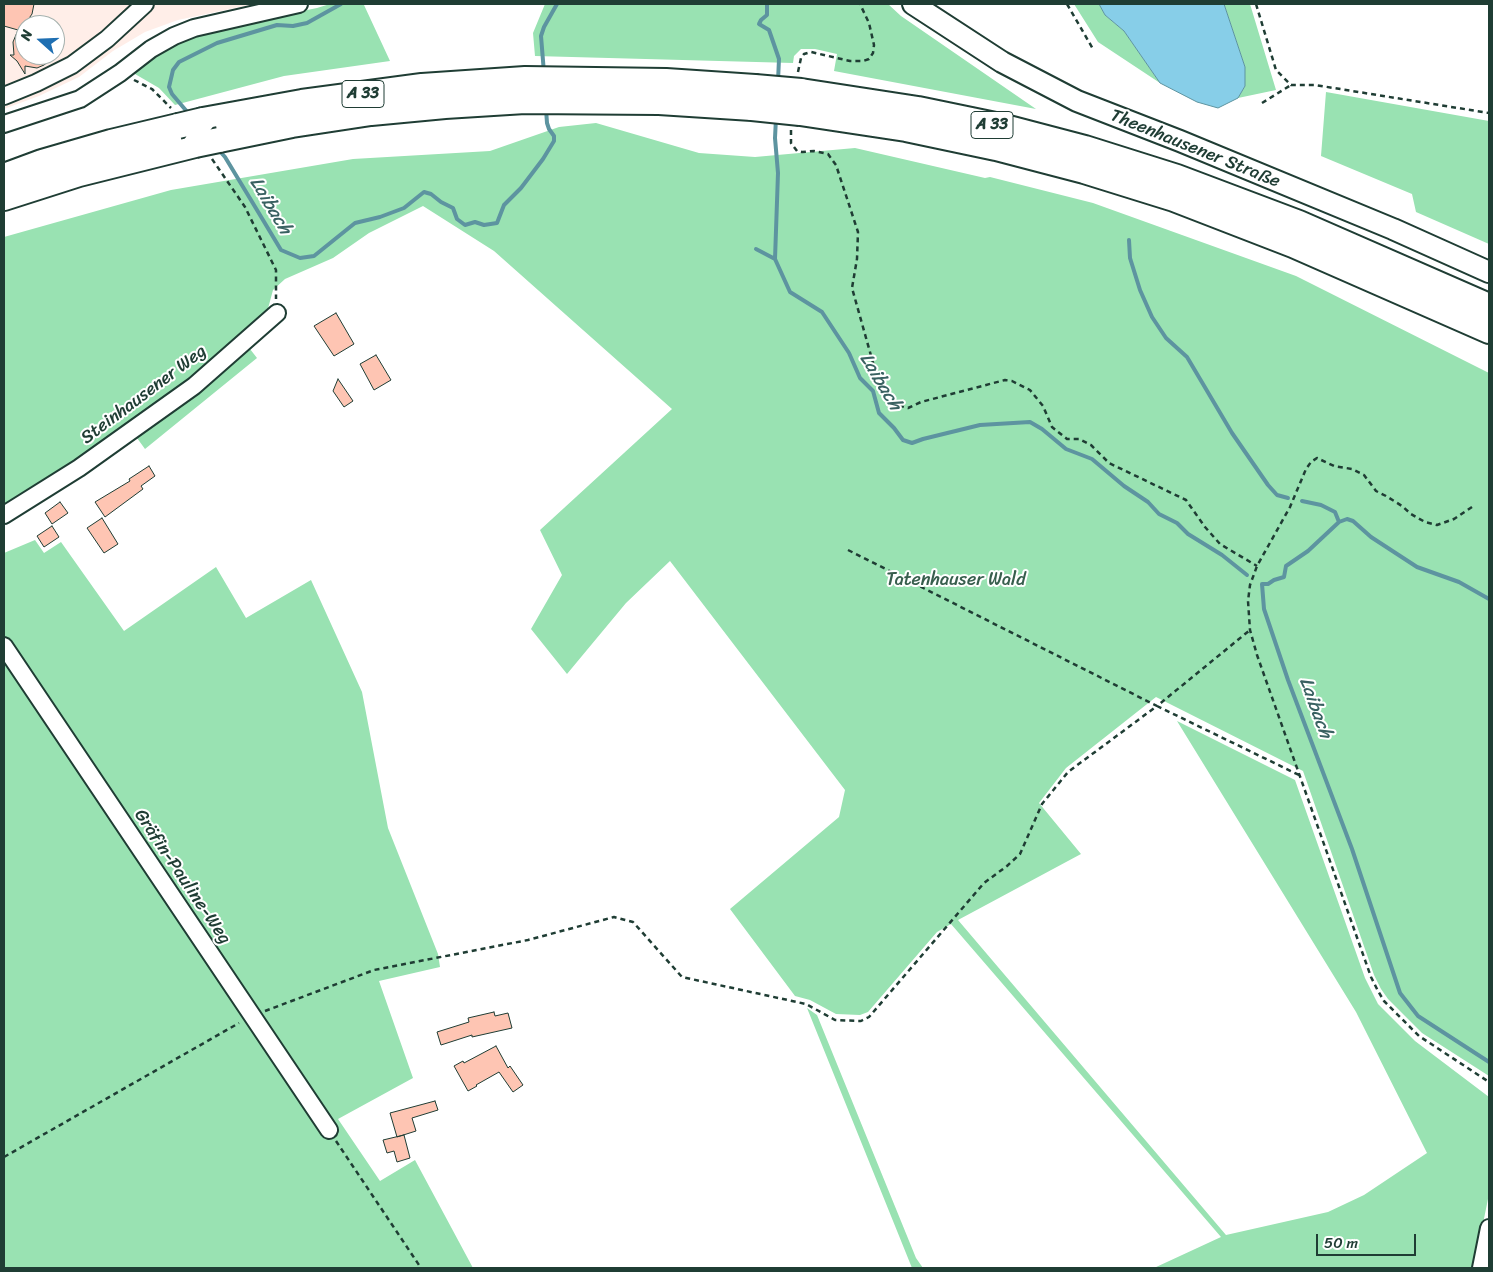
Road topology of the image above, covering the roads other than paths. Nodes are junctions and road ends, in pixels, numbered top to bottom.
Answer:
1 (146, 4) edge
2 (299, 4) edge
3 (913, 4) edge
4 (525, 90) junction
5 (4, 96) edge
6 (801, 102) junction
7 (4, 124) edge
8 (4, 176) edge
9 (4, 198) edge
10 (1489, 272) edge
11 (1489, 306) edge
12 (278, 313) road end
13 (1489, 331) edge
14 (4, 515) edge
15 (4, 646) edge
16 (329, 1130) road end
17 (1489, 1228) edge
18 (1480, 1268) edge

1 - 5 street
2 - 7 street
3 - 10 main road, Theenhausener Straße
4 - 6 highway, A 33, bridge
4 - 8 highway, A 33, bridge
4 - 9 highway, A 33
6 - 11 highway, A 33
6 - 13 highway, A 33
12 - 14 street, Steinhausener Weg
15 - 16 street, Gräfin-Pauline-Weg
17 - 18 street

